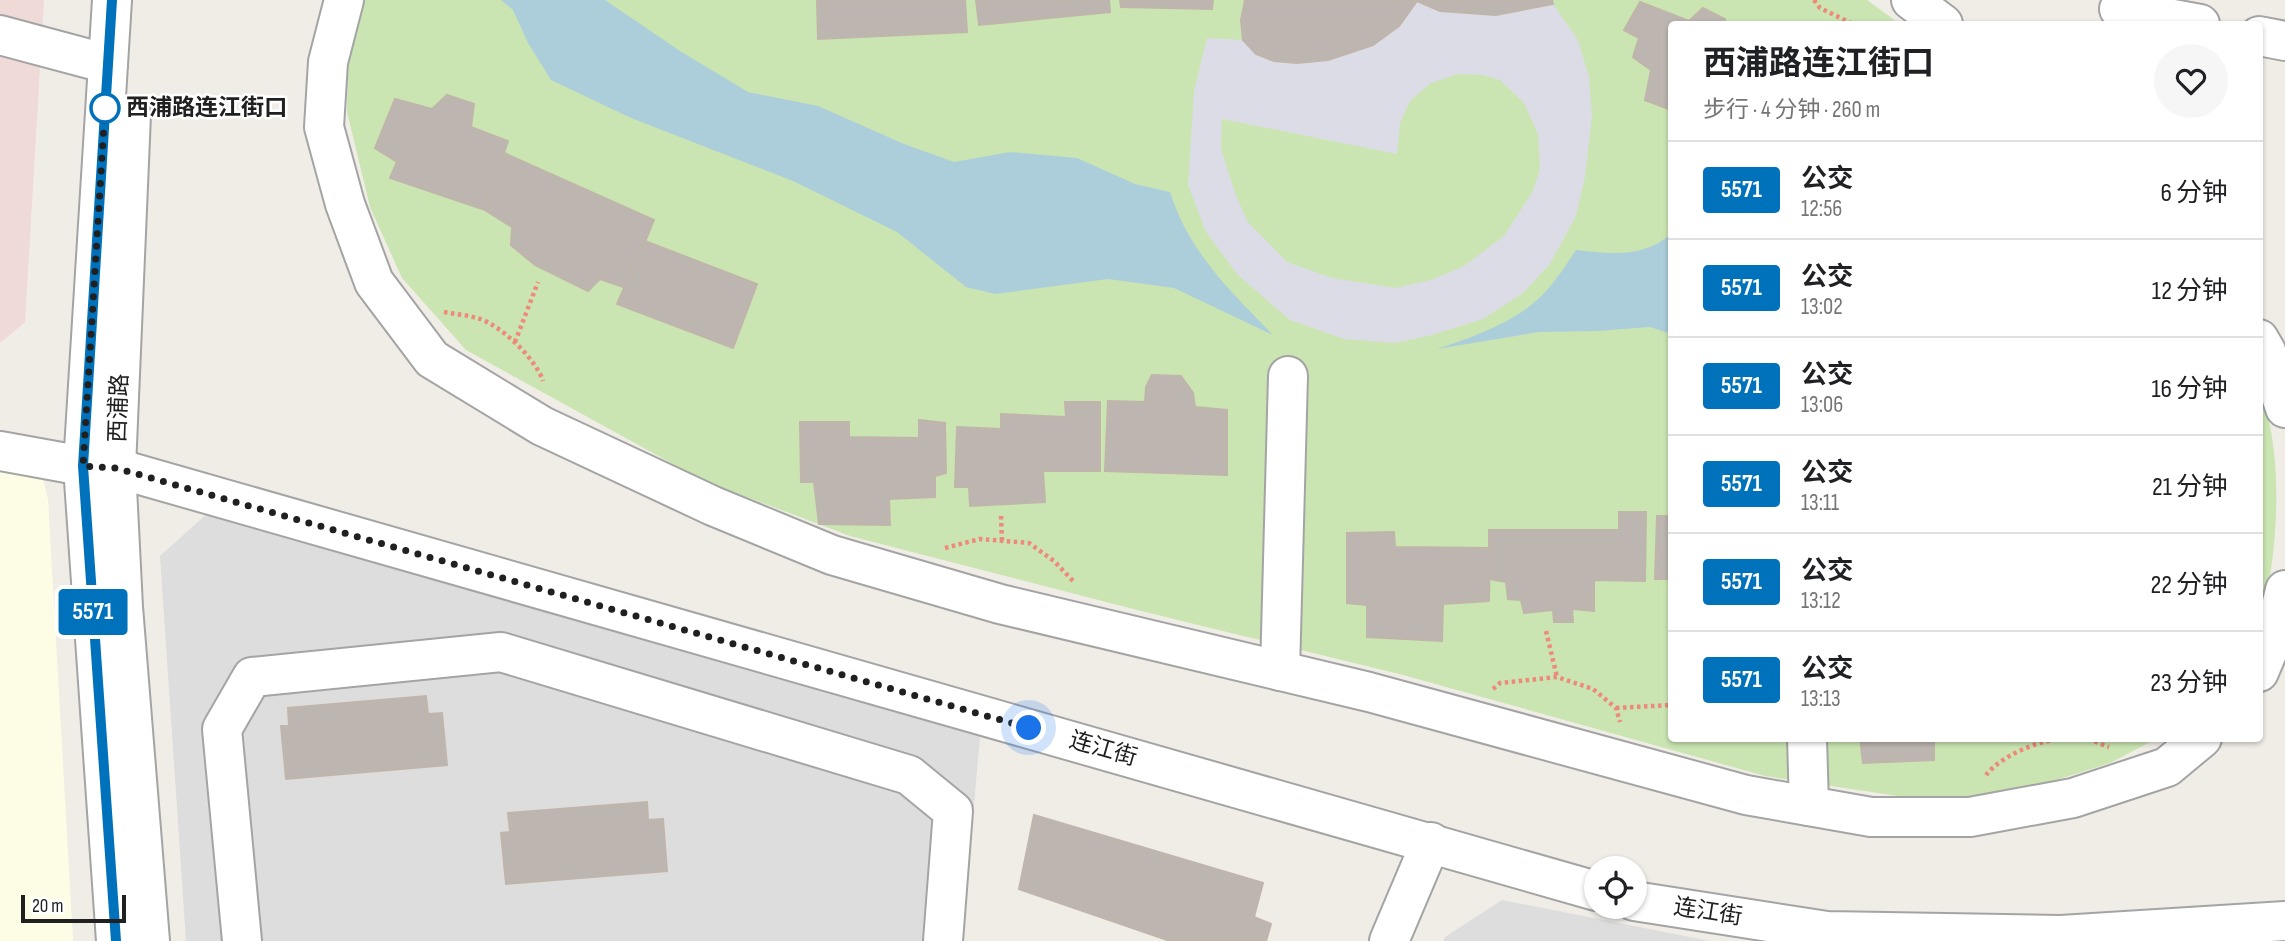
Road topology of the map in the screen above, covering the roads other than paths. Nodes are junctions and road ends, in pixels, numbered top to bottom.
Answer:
1 (112, 0) edge
2 (138, 0) edge
3 (344, 0) edge
4 (1911, 0) edge
5 (2119, 9) dead end
6 (1940, 21) edge
7 (2184, 21) edge
8 (0, 35) edge
9 (2263, 37) edge
10 (2285, 41) edge
11 (108, 64) junction
12 (2263, 346) edge
13 (1289, 376) dead end
14 (2285, 408) edge
15 (0, 451) edge
16 (99, 467) junction
17 (2285, 590) edge
18 (2263, 662) edge
19 (1280, 671) junction
20 (1807, 742) edge
21 (2197, 742) edge
22 (1809, 806) junction
23 (1431, 842) junction
24 (1584, 887) edge
25 (1647, 903) edge
26 (2285, 921) edge
27 (117, 941) edge
28 (150, 941) edge
29 (242, 941) edge
30 (943, 941) edge
31 (1389, 941) edge

1 - 11 street, 西浦路
2 - 16 street, 西浦路
3 - 19 street
4 - 6 street
5 - 7 street
8 - 11 street
9 - 10 street
11 - 16 street, 西浦路
12 - 14 street
13 - 19 street
15 - 16 street, 连江街
16 - 23 street, 连江街
16 - 27 street, 西浦路
16 - 28 street, 西浦路
17 - 18 street
19 - 22 street
20 - 22 street
21 - 22 street
23 - 24 street, 连江街
23 - 31 street
25 - 26 street, 连江街
29 - 30 street

